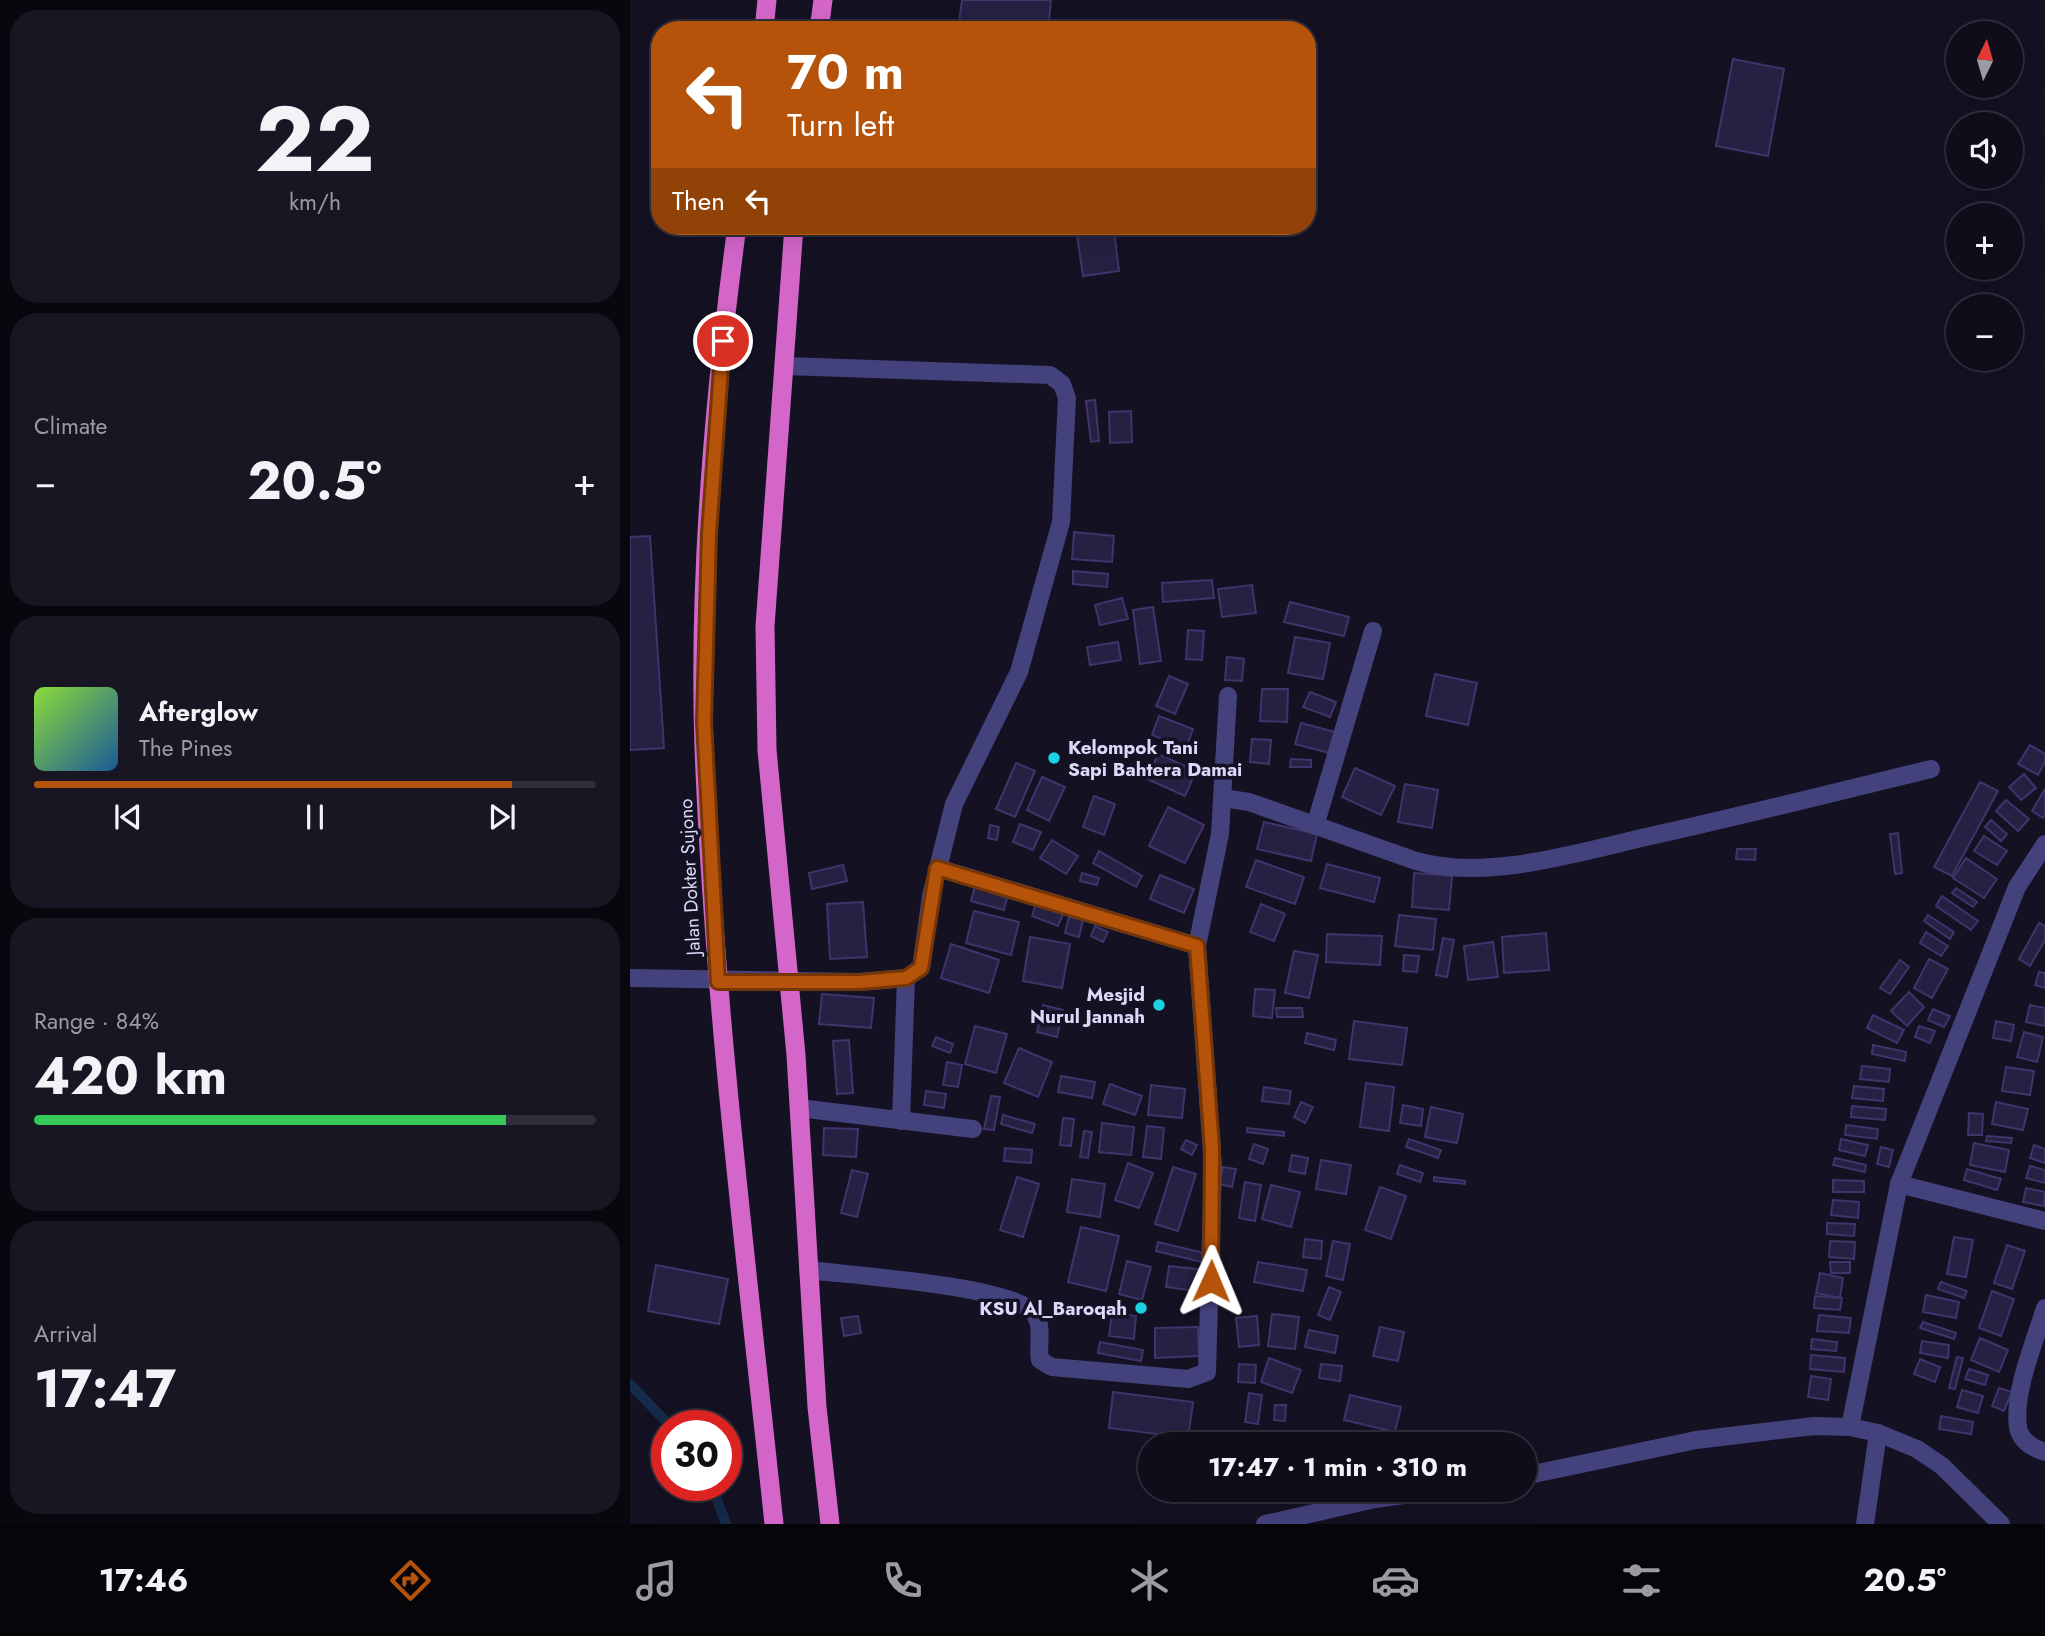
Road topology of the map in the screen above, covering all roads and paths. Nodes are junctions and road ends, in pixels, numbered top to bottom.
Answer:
1 (767, 0) edge
2 (823, 0) edge
3 (765, 21) edge
4 (820, 21) edge
5 (736, 235) edge
6 (793, 235) edge
7 (786, 366) junction
8 (1373, 631) dead end
9 (1228, 696) dead end
10 (1931, 769) dead end
11 (1222, 798) junction
12 (1315, 826) junction
13 (2045, 844) edge
14 (937, 868) junction
15 (1197, 946) junction
16 (630, 978) edge
17 (906, 978) junction
18 (789, 980) junction
19 (718, 982) junction
20 (799, 1108) junction
21 (901, 1121) junction
22 (973, 1129) dead end
23 (1899, 1184) junction
24 (2045, 1221) edge
25 (808, 1270) junction
26 (2045, 1308) edge
27 (1850, 1427) junction
28 (1878, 1433) junction
29 (2045, 1452) edge
30 (1537, 1473) edge
31 (1362, 1502) edge
32 (774, 1524) edge
33 (830, 1524) edge
34 (1265, 1524) edge
35 (1865, 1524) edge
36 (2001, 1524) edge

1 - 3 highway
2 - 4 highway
5 - 19 highway, Jalan Dokter Sujono
6 - 7 highway
7 - 14 street
7 - 18 highway
8 - 12 street
9 - 11 street
10 - 12 street
11 - 12 street
11 - 15 street
13 - 23 street
14 - 15 street
14 - 17 street
15 - 25 street
16 - 19 street
17 - 18 street
17 - 21 street
18 - 19 street
18 - 20 highway
19 - 32 highway, Jalan Dokter Sujono
20 - 21 street
20 - 25 highway
21 - 22 street
23 - 24 street
23 - 27 street
25 - 33 highway
26 - 29 street
27 - 28 street
27 - 30 street
28 - 35 street
28 - 36 street
31 - 34 street

